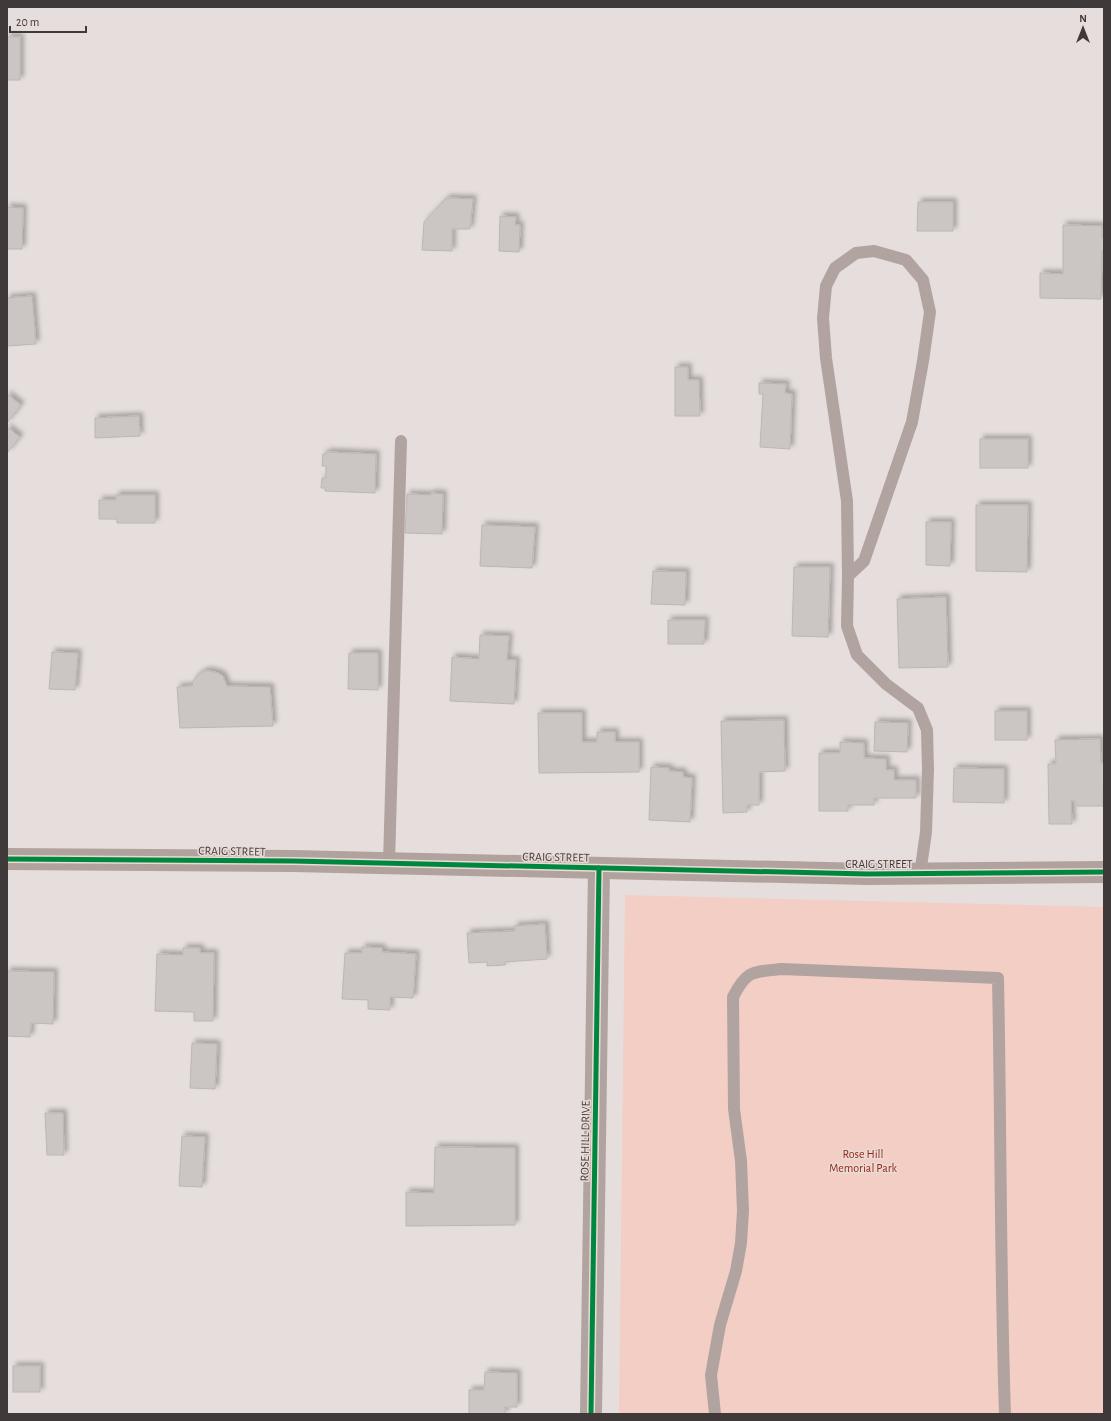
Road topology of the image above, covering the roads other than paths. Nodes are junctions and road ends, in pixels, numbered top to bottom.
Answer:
1 (401, 441) dead end
2 (848, 576) junction
3 (7, 859) edge
4 (389, 863) junction
5 (599, 868) junction
6 (1104, 872) edge
7 (920, 874) junction
8 (591, 1414) edge
9 (714, 1414) edge
10 (1004, 1414) edge

1 - 4 lane
2 - 2 lane
2 - 7 lane
3 - 4 street, CRAIG STREET
4 - 5 street, CRAIG STREET
5 - 7 street, CRAIG STREET
5 - 8 street, ROSE HILL DRIVE
6 - 7 street, CRAIG STREET
9 - 10 lane

